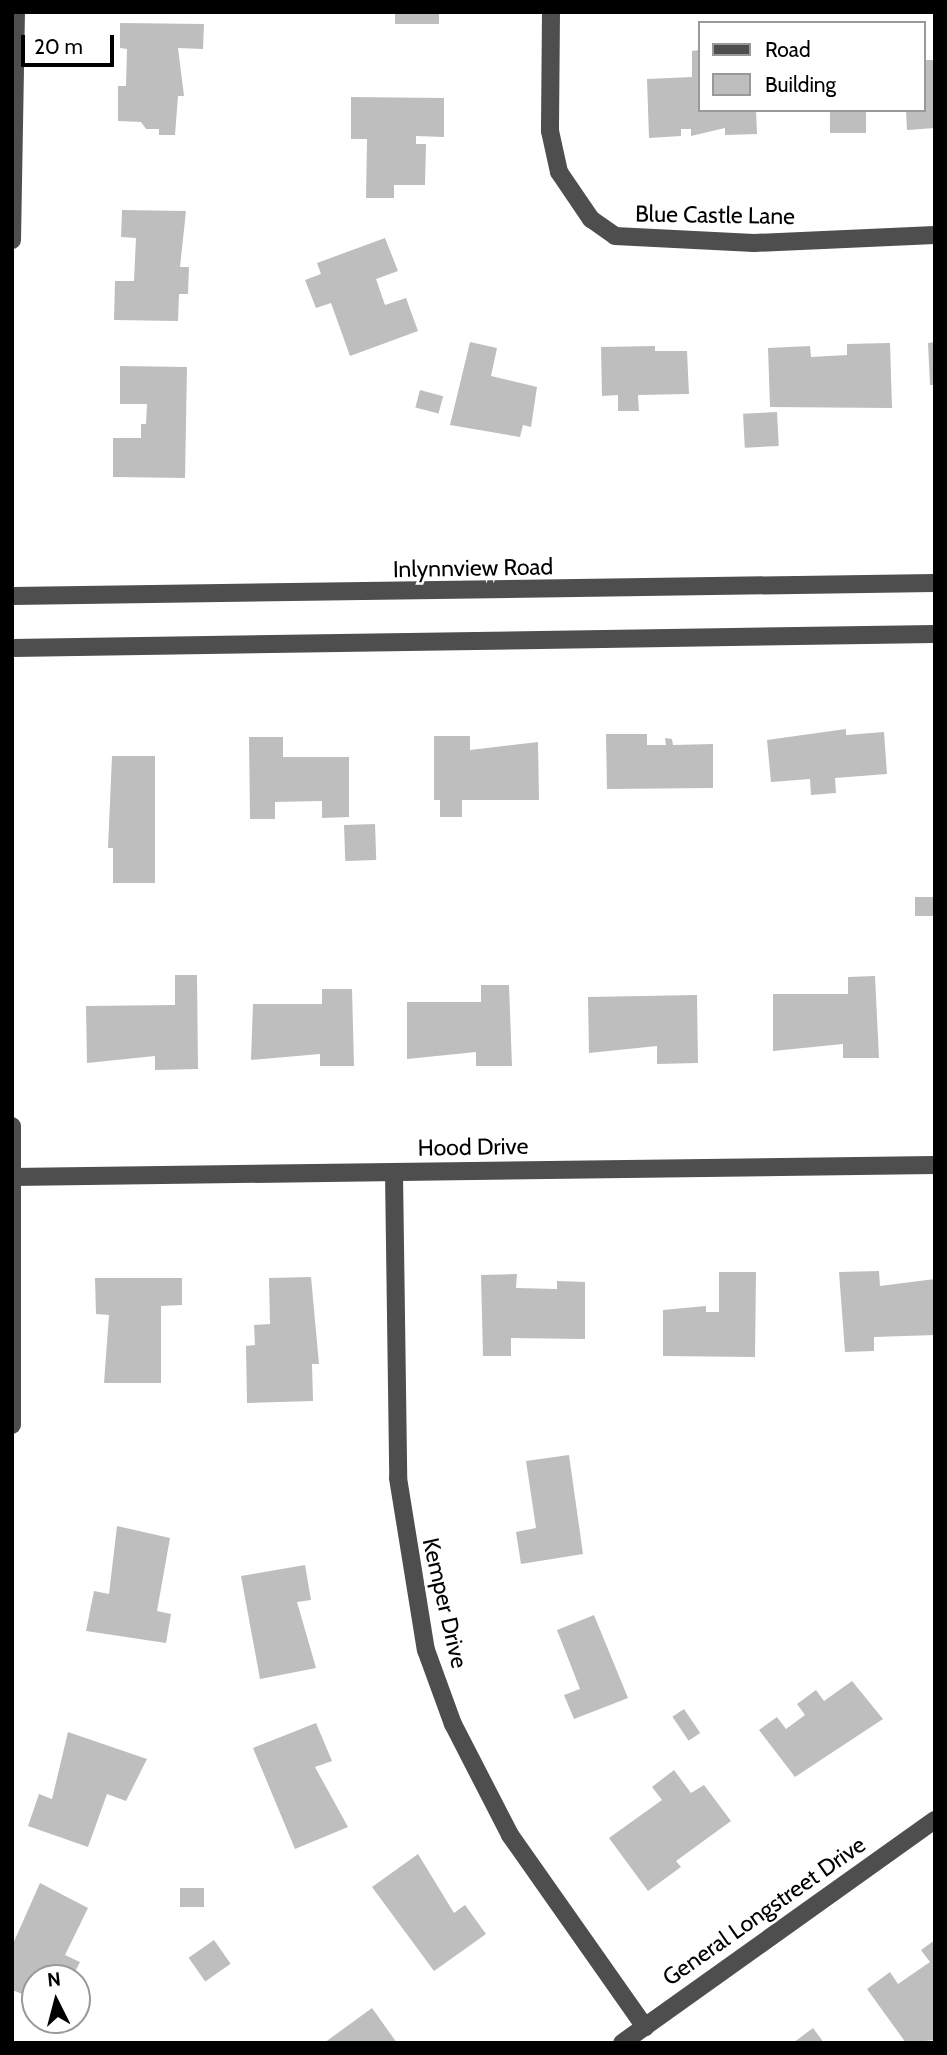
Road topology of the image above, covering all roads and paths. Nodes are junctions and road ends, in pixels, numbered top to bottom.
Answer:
1 (16, 12) edge
2 (551, 12) edge
3 (935, 235) edge
4 (12, 240) edge
5 (935, 583) edge
6 (12, 596) edge
7 (935, 634) edge
8 (12, 648) edge
9 (12, 1126) edge
10 (935, 1165) edge
11 (394, 1173) junction
12 (13, 1177) edge
13 (12, 1425) edge
14 (935, 1820) edge
15 (645, 2027) junction
16 (622, 2043) edge

1 - 4 street
2 - 3 street, Blue Castle Lane
5 - 6 street, Inlynnview Road
7 - 8 street
9 - 12 street
10 - 11 street, Hood Drive
11 - 12 street, Hood Drive
11 - 15 street, Kemper Drive
12 - 13 street
14 - 15 street, General Longstreet Drive
15 - 16 street, General Longstreet Drive

